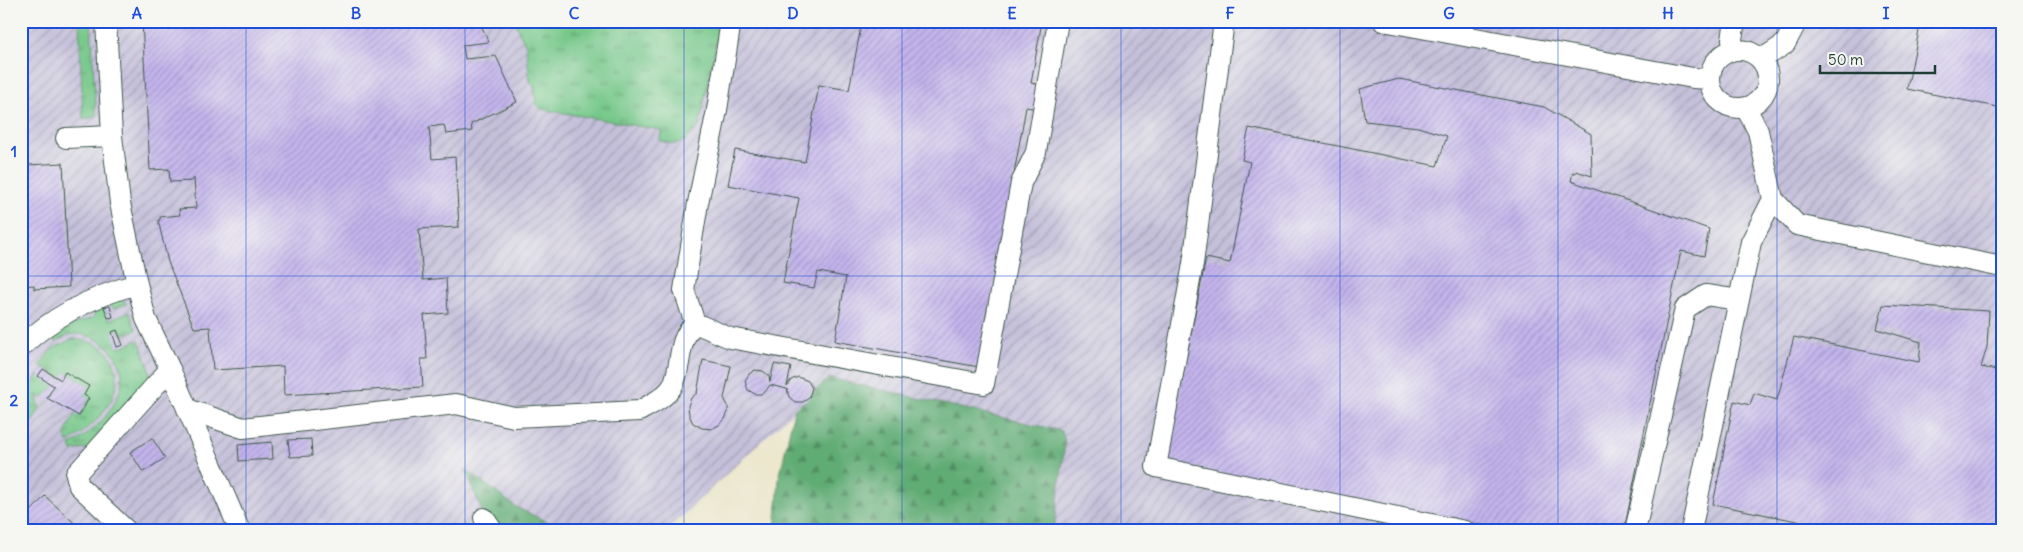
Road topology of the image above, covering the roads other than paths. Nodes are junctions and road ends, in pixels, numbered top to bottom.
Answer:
1 (106, 21) edge
2 (731, 21) edge
3 (1058, 21) edge
4 (1224, 21) edge
5 (1383, 21) edge
6 (1735, 21) edge
7 (1797, 21) edge
8 (1734, 50) junction
9 (1762, 59) junction
10 (1710, 79) junction
11 (1746, 108) junction
12 (112, 136) junction
13 (66, 138) dead end
14 (1773, 199) junction
15 (2002, 268) edge
16 (137, 284) junction
17 (1739, 300) junction
18 (694, 323) junction
19 (21, 348) edge
20 (170, 369) junction
21 (187, 409) junction
22 (127, 531) edge
23 (240, 531) edge
24 (1465, 531) edge
25 (1635, 531) edge
26 (1691, 531) edge

1 - 12 street
2 - 18 street
3 - 18 street
4 - 24 street
5 - 10 street
6 - 8 street
7 - 9 street
8 - 9 street
8 - 10 street
9 - 11 street
10 - 11 street
11 - 14 street
12 - 13 street
12 - 16 street
14 - 15 street
14 - 17 street
16 - 19 street
16 - 20 street
17 - 25 street
17 - 26 street
18 - 21 street
20 - 21 street
20 - 22 street
21 - 23 street

